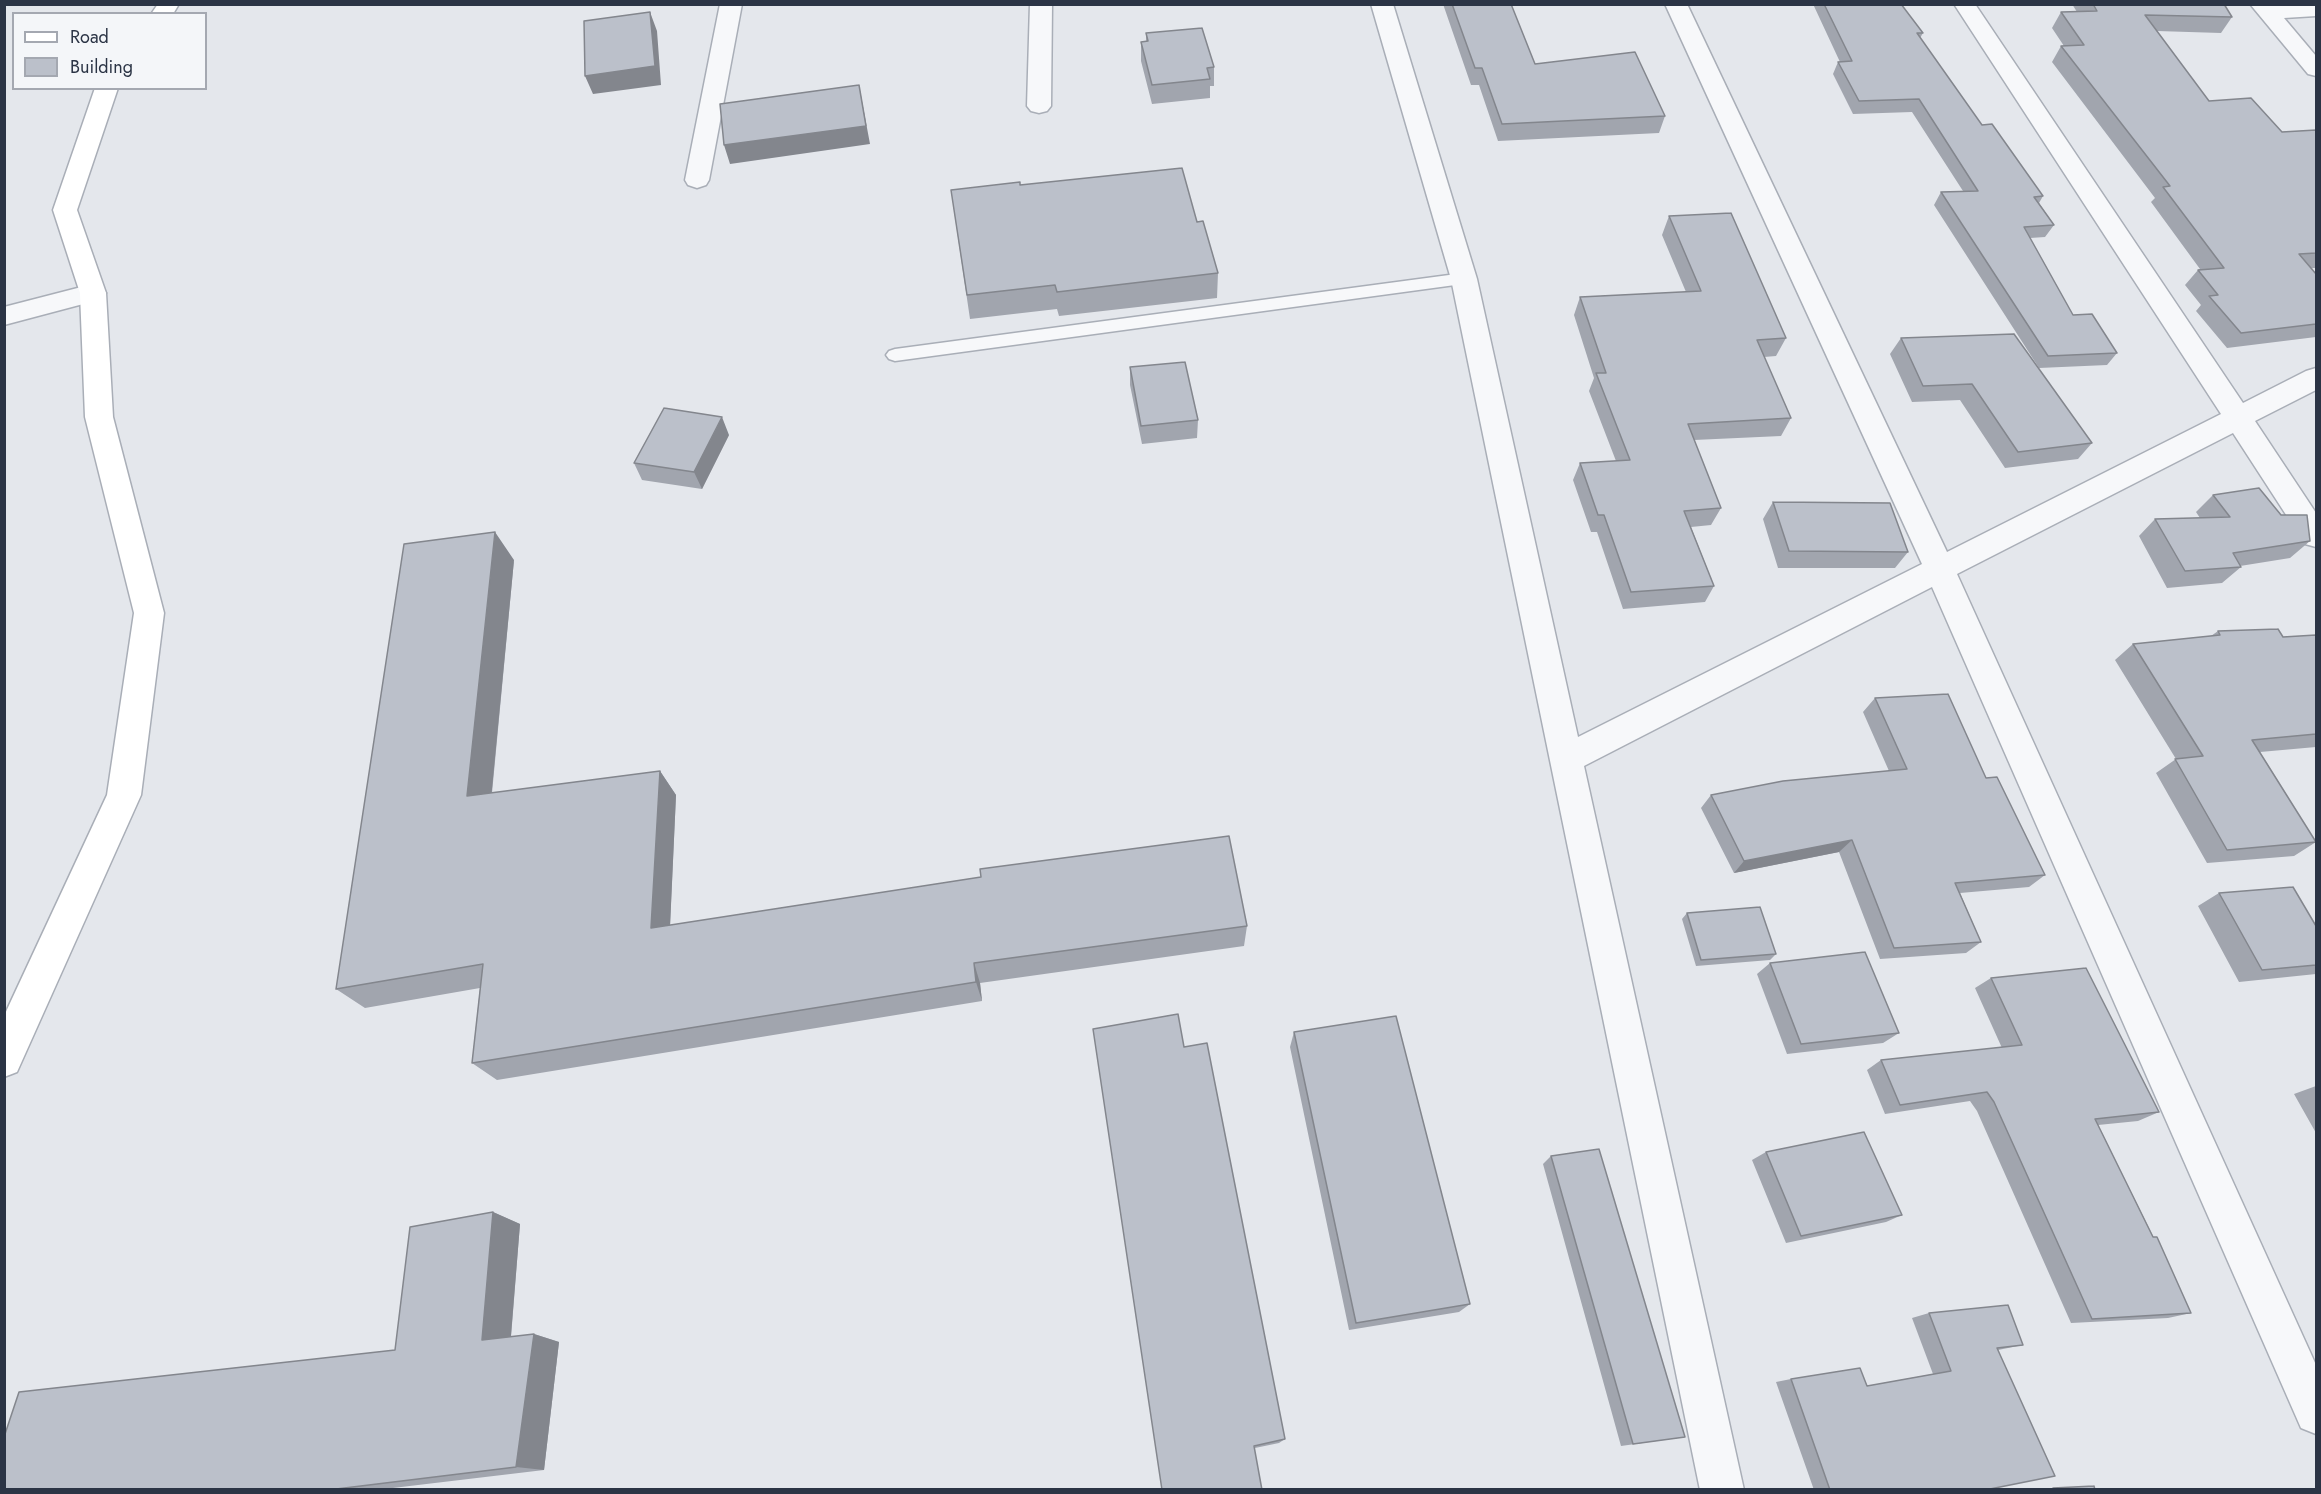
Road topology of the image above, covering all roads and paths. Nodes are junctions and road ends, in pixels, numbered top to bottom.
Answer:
1 (731, 4) edge
2 (1041, 4) edge
3 (1382, 4) edge
4 (1676, 4) edge
5 (1964, 4) edge
6 (2263, 8) edge
7 (2316, 10) edge
8 (2316, 69) edge
9 (106, 90) edge
10 (1039, 106) dead end
11 (696, 180) dead end
12 (1464, 279) junction
13 (93, 293) junction
14 (4, 316) edge
15 (895, 355) dead end
16 (2316, 378) edge
17 (2237, 417) junction
18 (2316, 536) edge
19 (1940, 570) junction
20 (1565, 760) junction
21 (4, 1059) edge
22 (2316, 1413) edge
23 (1722, 1490) edge

1 - 11 street
2 - 10 street
3 - 12 street
4 - 19 street
5 - 17 street
6 - 7 street
6 - 8 street
9 - 13 main road
12 - 15 lane
12 - 20 street
13 - 14 street
13 - 21 main road
16 - 17 street
17 - 18 street
17 - 19 street
19 - 20 street
19 - 22 street
20 - 23 street

